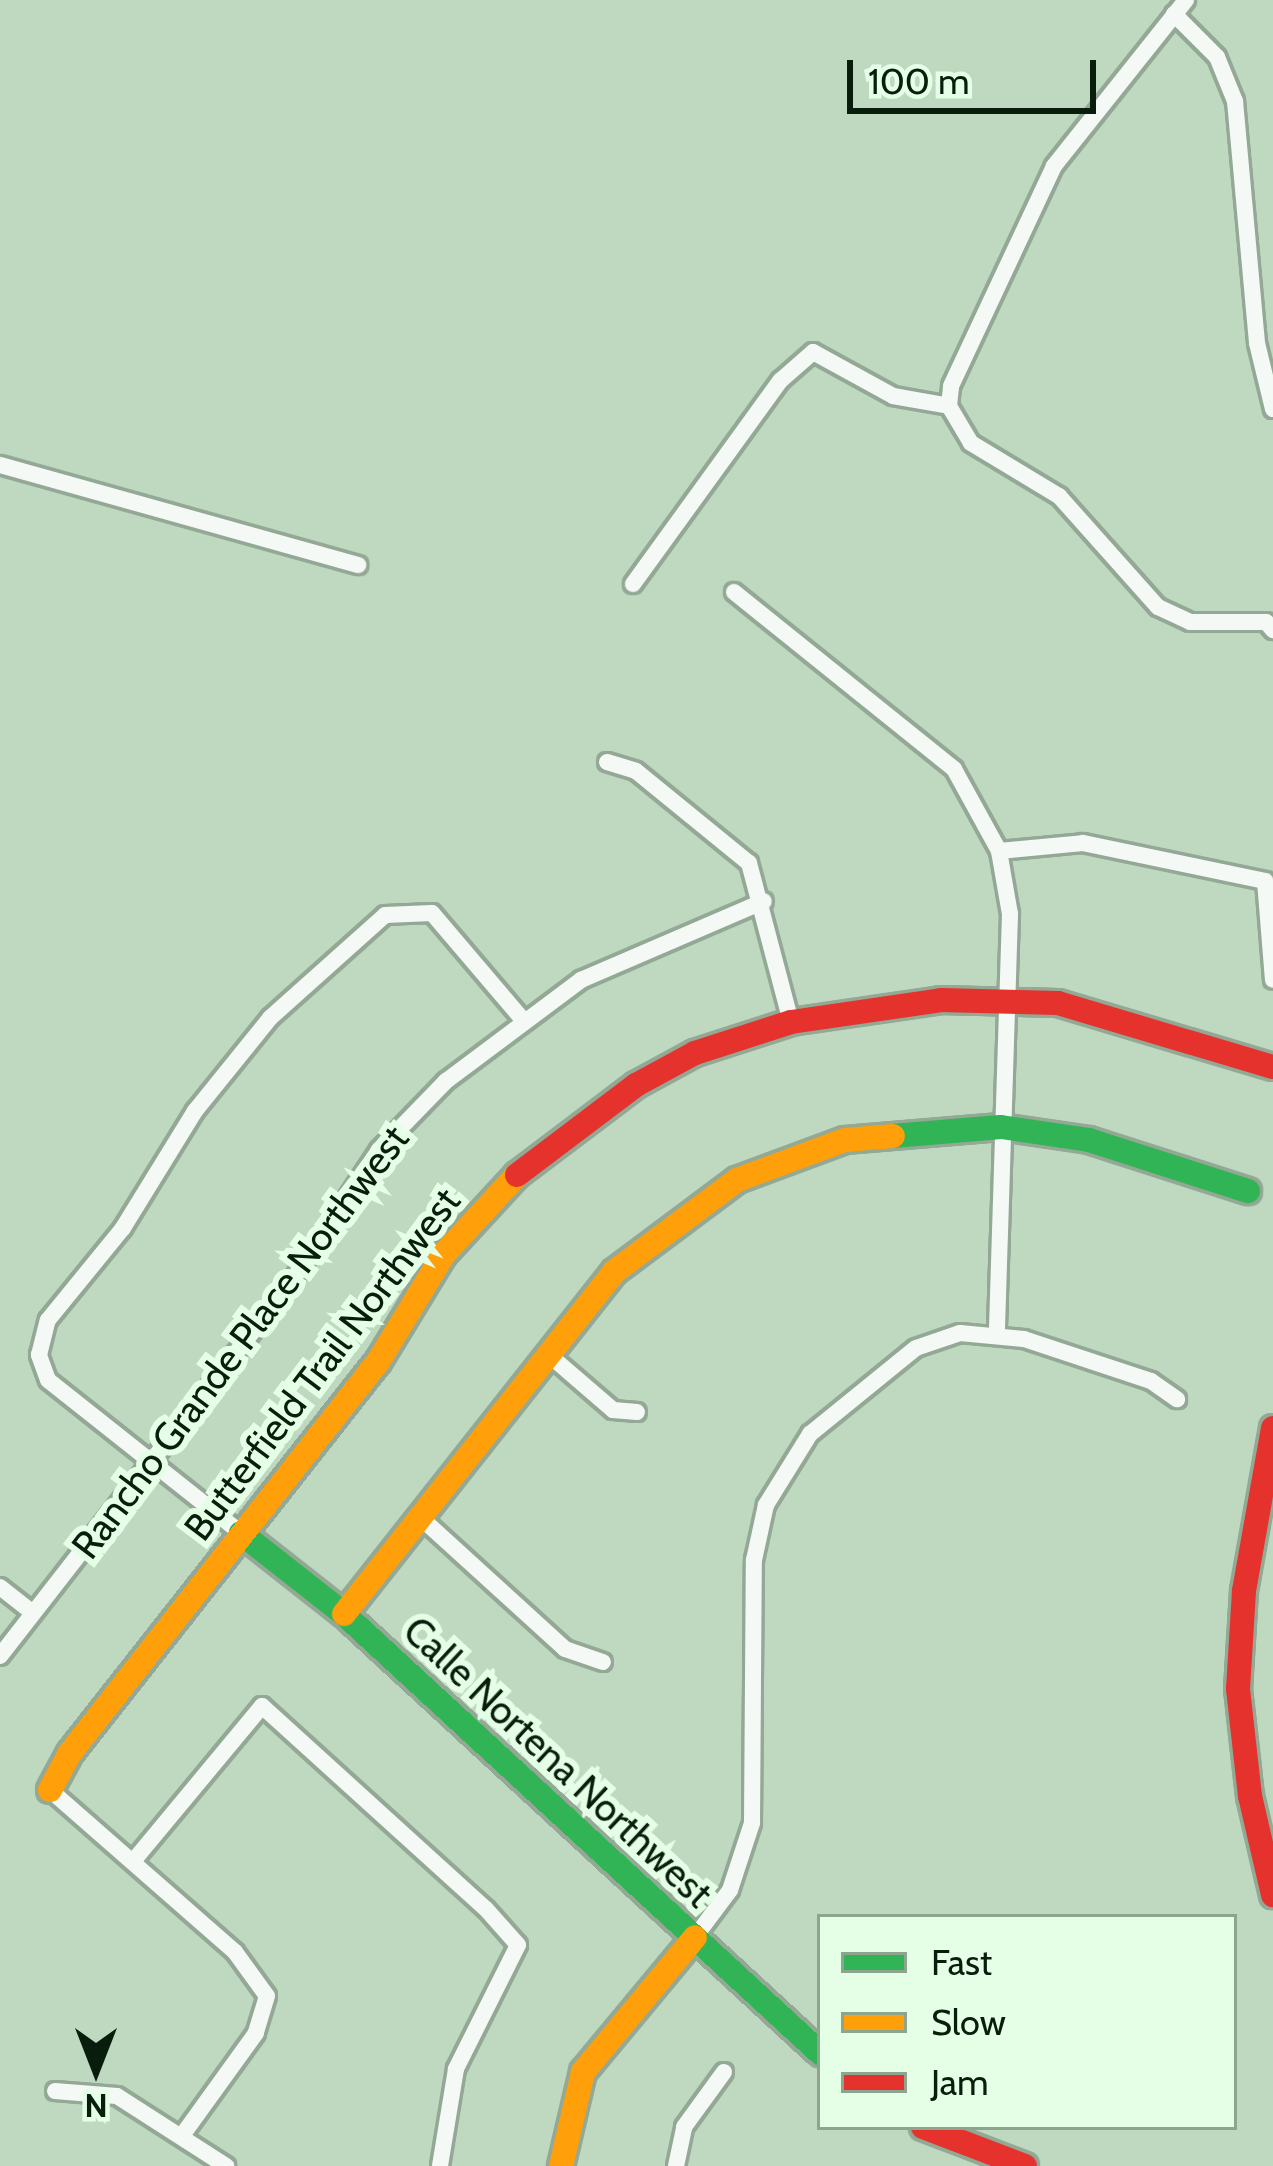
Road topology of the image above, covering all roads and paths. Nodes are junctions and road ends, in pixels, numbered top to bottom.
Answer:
1 (1180, 7) edge
2 (949, 406) junction
3 (1273, 409) edge
4 (0, 465) edge
5 (358, 565) dead end
6 (633, 584) dead end
7 (734, 592) dead end
8 (1271, 623) edge
9 (607, 762) dead end
10 (999, 851) junction
11 (764, 901) junction
12 (1273, 980) edge
13 (1007, 1000) junction
14 (523, 1020) junction
15 (790, 1022) junction
16 (1273, 1067) edge
17 (1001, 1127) junction
18 (1248, 1191) dead end
19 (997, 1331) junction
20 (548, 1354) junction
21 (1177, 1399) dead end
22 (637, 1412) dead end
23 (1273, 1429) edge
24 (152, 1464) junction
25 (420, 1517) junction
26 (242, 1533) junction
27 (0, 1587) edge
28 (33, 1613) junction
29 (344, 1614) junction
30 (0, 1656) edge
31 (603, 1662) dead end
32 (50, 1790) joint
33 (135, 1858) junction
34 (1273, 1895) edge
35 (695, 1937) junction
36 (817, 2050) edge
37 (724, 2072) dead end
38 (55, 2091) dead end
39 (931, 2130) edge
40 (184, 2133) junction
41 (226, 2166) edge
42 (440, 2166) edge
43 (561, 2166) edge
44 (676, 2166) edge
45 (1025, 2166) edge

1 - 2 street
1 - 3 street
2 - 6 street
2 - 8 street
4 - 5 street
7 - 10 street
9 - 11 street
10 - 12 street
10 - 13 street
11 - 14 street, Rancho Grande Place Northwest
11 - 15 street
13 - 15 street, Butterfield Trail Northwest
13 - 16 street, Butterfield Trail Northwest
13 - 17 street
14 - 24 street, Rancho Grande Place Northwest
14 - 24 street
15 - 26 street, Butterfield Trail Northwest
17 - 18 street
17 - 19 street
17 - 20 street
19 - 21 street
19 - 35 street
20 - 22 street
20 - 25 street
23 - 34 street
24 - 26 street
24 - 28 street, Rancho Grande Place Northwest
25 - 29 street
25 - 31 street
26 - 29 street, Calle Nortena Northwest
26 - 32 street, Butterfield Trail Northwest
27 - 28 street
28 - 30 street, Rancho Grande Place Northwest
29 - 35 street, Calle Nortena Northwest
32 - 33 street
33 - 40 street
33 - 42 street
35 - 36 street, Calle Nortena Northwest
35 - 43 street
37 - 44 street
38 - 40 street
39 - 45 street
40 - 41 street

